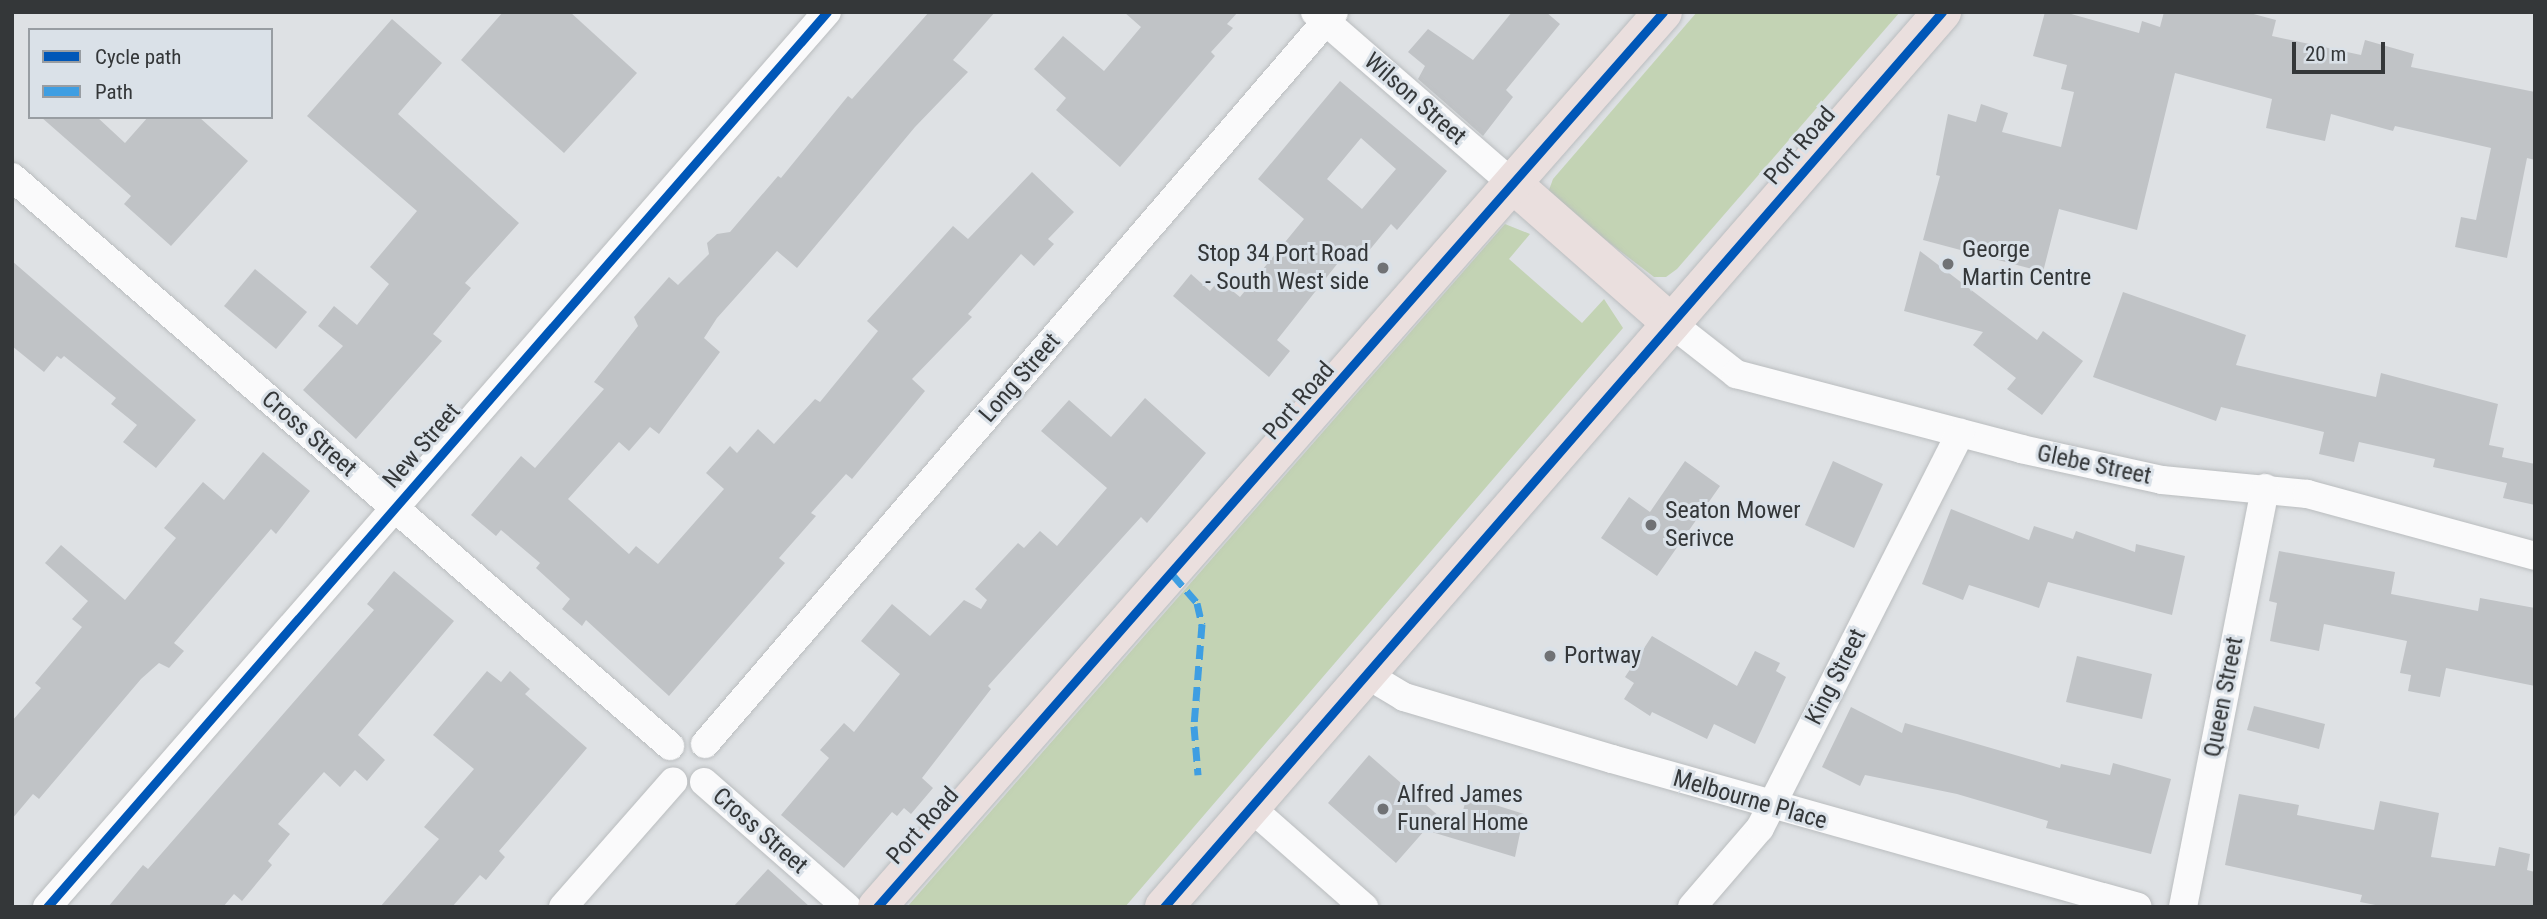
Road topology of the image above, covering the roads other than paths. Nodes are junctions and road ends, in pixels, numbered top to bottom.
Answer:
1 (827, 12) edge
2 (1663, 12) edge
3 (1942, 12) edge
4 (1325, 15) edge
5 (12, 177) edge
6 (1514, 185) junction
7 (1671, 323) junction
8 (1960, 433) junction
9 (2265, 488) junction
10 (394, 508) junction
11 (2535, 556) edge
12 (1369, 676) junction
13 (705, 744) junction
14 (670, 746) junction
15 (673, 782) junction
16 (704, 782) junction
17 (1250, 807) junction
18 (1770, 807) junction
19 (47, 907) edge
20 (563, 907) edge
21 (847, 907) edge
22 (877, 907) edge
23 (1164, 907) edge
24 (1364, 907) edge
25 (1692, 907) edge
26 (2138, 907) edge
27 (2183, 907) edge

1 - 10 street, New Street
2 - 6 highway, Port Road
3 - 7 highway, Port Road
4 - 6 street, Wilson Street
4 - 13 street, Long Street
5 - 10 street, Cross Street
6 - 7 highway
6 - 22 highway, Port Road
7 - 8 street, Glebe Street
7 - 12 highway, Port Road
8 - 9 street, Glebe Street
8 - 18 street, King Street
9 - 11 street, Glebe Street
9 - 27 street, Queen Street
10 - 14 street, Cross Street
10 - 19 street, New Street
12 - 17 highway, Port Road
12 - 18 street, Melbourne Place
13 - 14 street
13 - 16 street
14 - 15 street
15 - 16 street
15 - 20 street
16 - 21 street, Cross Street
17 - 23 highway, Port Road
17 - 24 street
18 - 25 street, King Street
18 - 26 street, Melbourne Place

